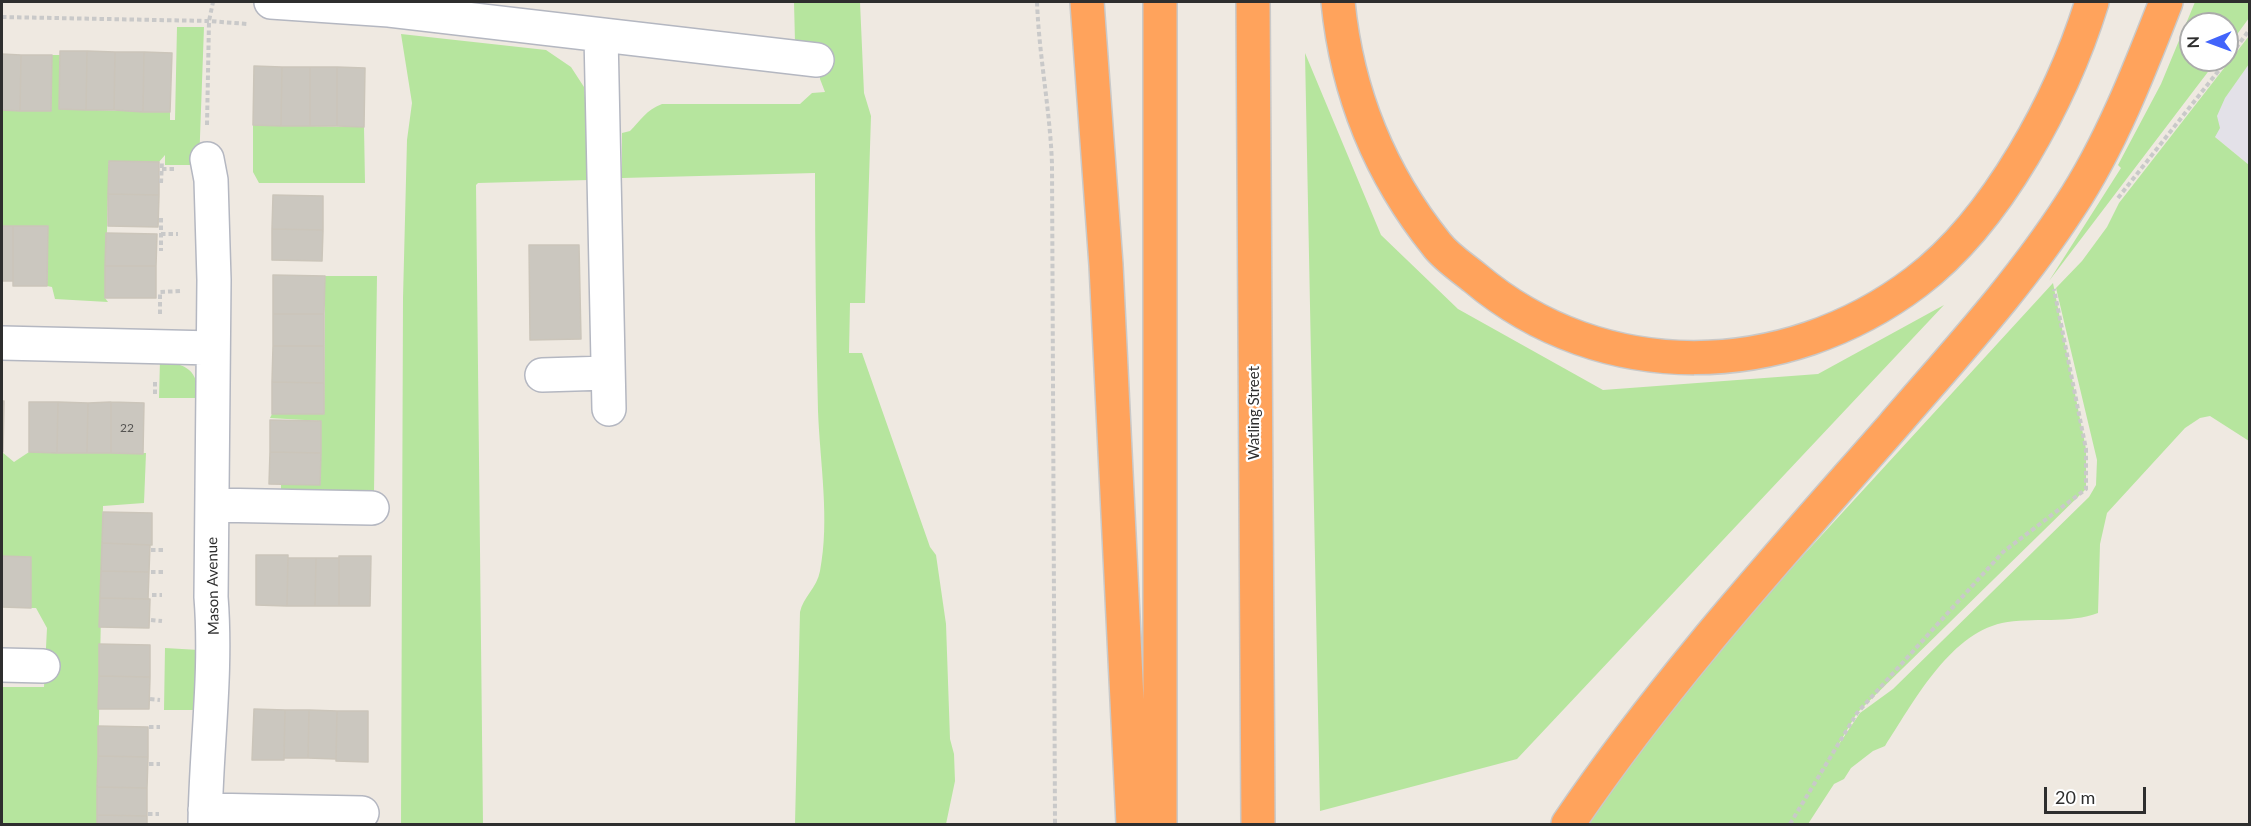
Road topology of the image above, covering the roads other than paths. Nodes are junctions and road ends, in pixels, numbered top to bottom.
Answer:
1 (271, 2) edge
2 (1087, 2) edge
3 (1160, 2) edge
4 (1253, 2) edge
5 (1338, 2) edge
6 (2092, 2) edge
7 (2166, 2) edge
8 (601, 35) junction
9 (817, 60) dead end
10 (207, 159) road end
11 (2, 343) edge
12 (213, 348) junction
13 (607, 373) junction
14 (542, 375) dead end
15 (609, 409) dead end
16 (212, 505) junction
17 (372, 508) dead end
18 (2, 665) edge
19 (44, 666) dead end
20 (362, 813) dead end
21 (205, 817) edge
22 (1133, 825) edge
23 (1160, 825) edge
24 (1258, 825) edge
25 (1568, 825) edge

1 - 8 street
2 - 22 highway
3 - 23 highway
4 - 24 highway, Watling Street
5 - 6 highway
7 - 25 highway
8 - 9 street
8 - 13 street
10 - 12 street, Mason Avenue
11 - 12 street
12 - 16 street, Mason Avenue
13 - 14 street
13 - 15 street
16 - 17 street
16 - 21 street, Mason Avenue
18 - 19 street
20 - 21 street

